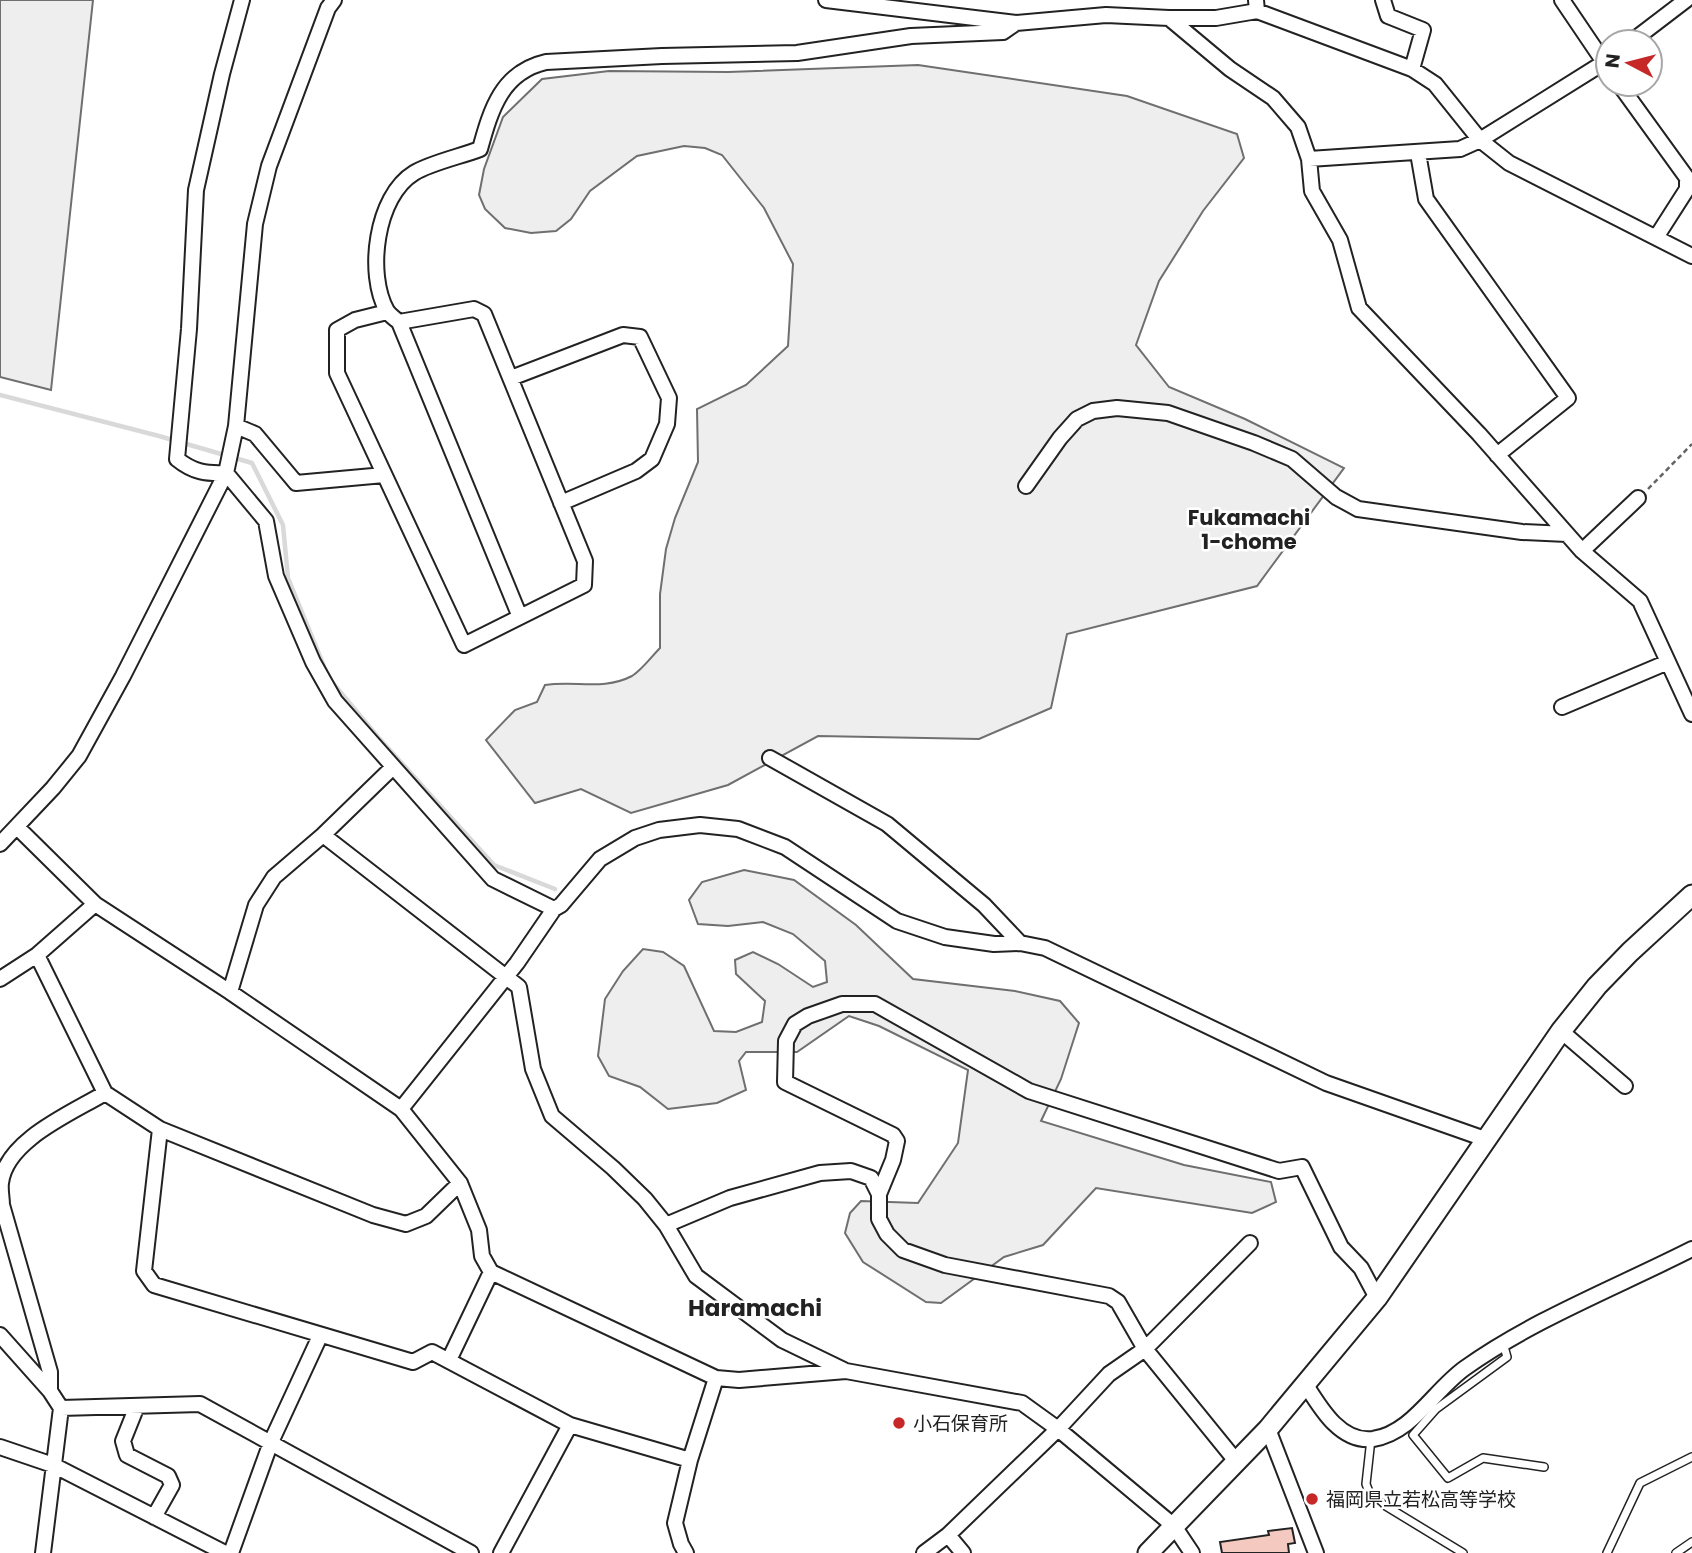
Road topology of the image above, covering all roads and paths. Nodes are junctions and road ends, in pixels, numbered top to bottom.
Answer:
1 (242, 0) edge
2 (334, 0) edge
3 (826, 0) edge
4 (1382, 0) edge
5 (1562, 0) edge
6 (1689, 1) edge
7 (1256, 6) edge
8 (1169, 18) junction
9 (1016, 23) junction
10 (1651, 28) edge
11 (1594, 46) edge
12 (1412, 69) junction
13 (1594, 72) edge
14 (1629, 98) edge
15 (1479, 140) junction
16 (1419, 153) junction
17 (1309, 159) junction
18 (1657, 236) junction
19 (1692, 256) edge
20 (393, 317) junction
21 (510, 378) junction
22 (236, 426) junction
23 (1692, 444) edge
24 (1497, 455) junction
25 (226, 473) junction
26 (384, 475) junction
27 (1026, 486) dead end
28 (1638, 498) joint
29 (561, 503) junction
30 (1567, 534) junction
31 (1582, 551) junction
32 (520, 617) junction
33 (1668, 662) junction
34 (1562, 707) dead end
35 (1692, 714) edge
36 (770, 758) dead end
37 (392, 768) junction
38 (17, 827) junction
39 (323, 835) junction
40 (0, 844) edge
41 (1692, 895) edge
42 (95, 904) junction
43 (554, 909) junction
44 (1020, 943) junction
45 (37, 955) junction
46 (503, 978) junction
47 (0, 979) edge
48 (230, 992) junction
49 (1561, 1031) junction
50 (1625, 1086) dead end
51 (105, 1093) junction
52 (401, 1109) junction
53 (160, 1129) junction
54 (1485, 1139) junction
55 (460, 1183) junction
56 (879, 1194) junction
57 (666, 1225) junction
58 (1250, 1243) dead end
59 (1692, 1249) edge
60 (491, 1272) junction
61 (1377, 1298) junction
62 (0, 1335) edge
63 (320, 1336) junction
64 (1502, 1342) junction
65 (1145, 1349) junction
66 (449, 1360) junction
67 (846, 1371) junction
68 (716, 1378) junction
69 (1306, 1385) junction
70 (50, 1391) junction
71 (137, 1406) junction
72 (61, 1408) junction
73 (570, 1425) junction
74 (1058, 1429) junction
75 (1268, 1429) junction
76 (1370, 1439) junction
77 (271, 1442) junction
78 (0, 1447) edge
79 (1692, 1457) edge
80 (690, 1460) junction
81 (1236, 1461) junction
82 (53, 1465) junction
83 (1544, 1467) dead end
84 (154, 1517) junction
85 (1174, 1526) junction
86 (948, 1535) junction
87 (1692, 1542) edge
88 (43, 1553) edge
89 (225, 1553) edge
90 (231, 1553) edge
91 (471, 1553) edge
92 (501, 1553) edge
93 (686, 1553) edge
94 (923, 1553) edge
95 (963, 1553) edge
96 (1149, 1553) edge
97 (1192, 1553) edge
98 (1316, 1553) edge
99 (1464, 1553) edge
100 (1606, 1553) edge
101 (1676, 1553) edge

1 - 25 street
2 - 22 street
3 - 9 street
4 - 12 street
5 - 11 street
6 - 10 street
7 - 8 street
7 - 12 street
8 - 9 street
8 - 17 street
9 - 20 street
12 - 15 street
13 - 15 street
14 - 18 street
15 - 16 street
15 - 18 street
16 - 17 street
16 - 24 street
17 - 24 street
18 - 19 street
20 - 21 street
20 - 26 street
20 - 32 street
21 - 29 street
21 - 29 street
22 - 25 street
22 - 26 street
23 - 28 path
24 - 30 street
25 - 37 street
25 - 38 street
26 - 32 street
27 - 30 street
28 - 31 street
29 - 32 street
30 - 31 street
31 - 33 street
33 - 34 street
33 - 35 street
36 - 44 street
37 - 39 street
37 - 43 street
38 - 40 street
38 - 42 street
39 - 46 street
39 - 48 street
41 - 49 street
42 - 45 street
42 - 48 street
43 - 44 street
43 - 46 street
44 - 54 street
45 - 47 street
45 - 51 street
46 - 52 street
46 - 57 street
48 - 52 street
49 - 50 street
49 - 54 street
51 - 53 street
51 - 70 street
52 - 55 street
53 - 55 street
53 - 63 street
54 - 61 street
55 - 60 street
56 - 57 street
56 - 61 street
56 - 65 street
57 - 67 street
58 - 65 street
59 - 64 street
60 - 66 street
60 - 68 street
61 - 69 street
62 - 70 street
63 - 66 street
63 - 77 street
64 - 76 street
64 - 83 lane
65 - 74 street
65 - 81 street
66 - 73 street
67 - 68 street
67 - 74 street
68 - 80 street
69 - 75 street
69 - 76 street
70 - 72 street
71 - 72 street
71 - 77 street
71 - 84 street
72 - 82 street
73 - 80 street
73 - 92 street
74 - 85 street
74 - 86 street
75 - 81 street
75 - 98 street
76 - 99 lane
77 - 90 street
77 - 91 street
78 - 82 street
79 - 100 lane
80 - 93 street
81 - 85 street
82 - 84 street
82 - 88 street
84 - 89 street
85 - 96 street
85 - 97 street
86 - 94 street
86 - 95 street
87 - 101 lane

